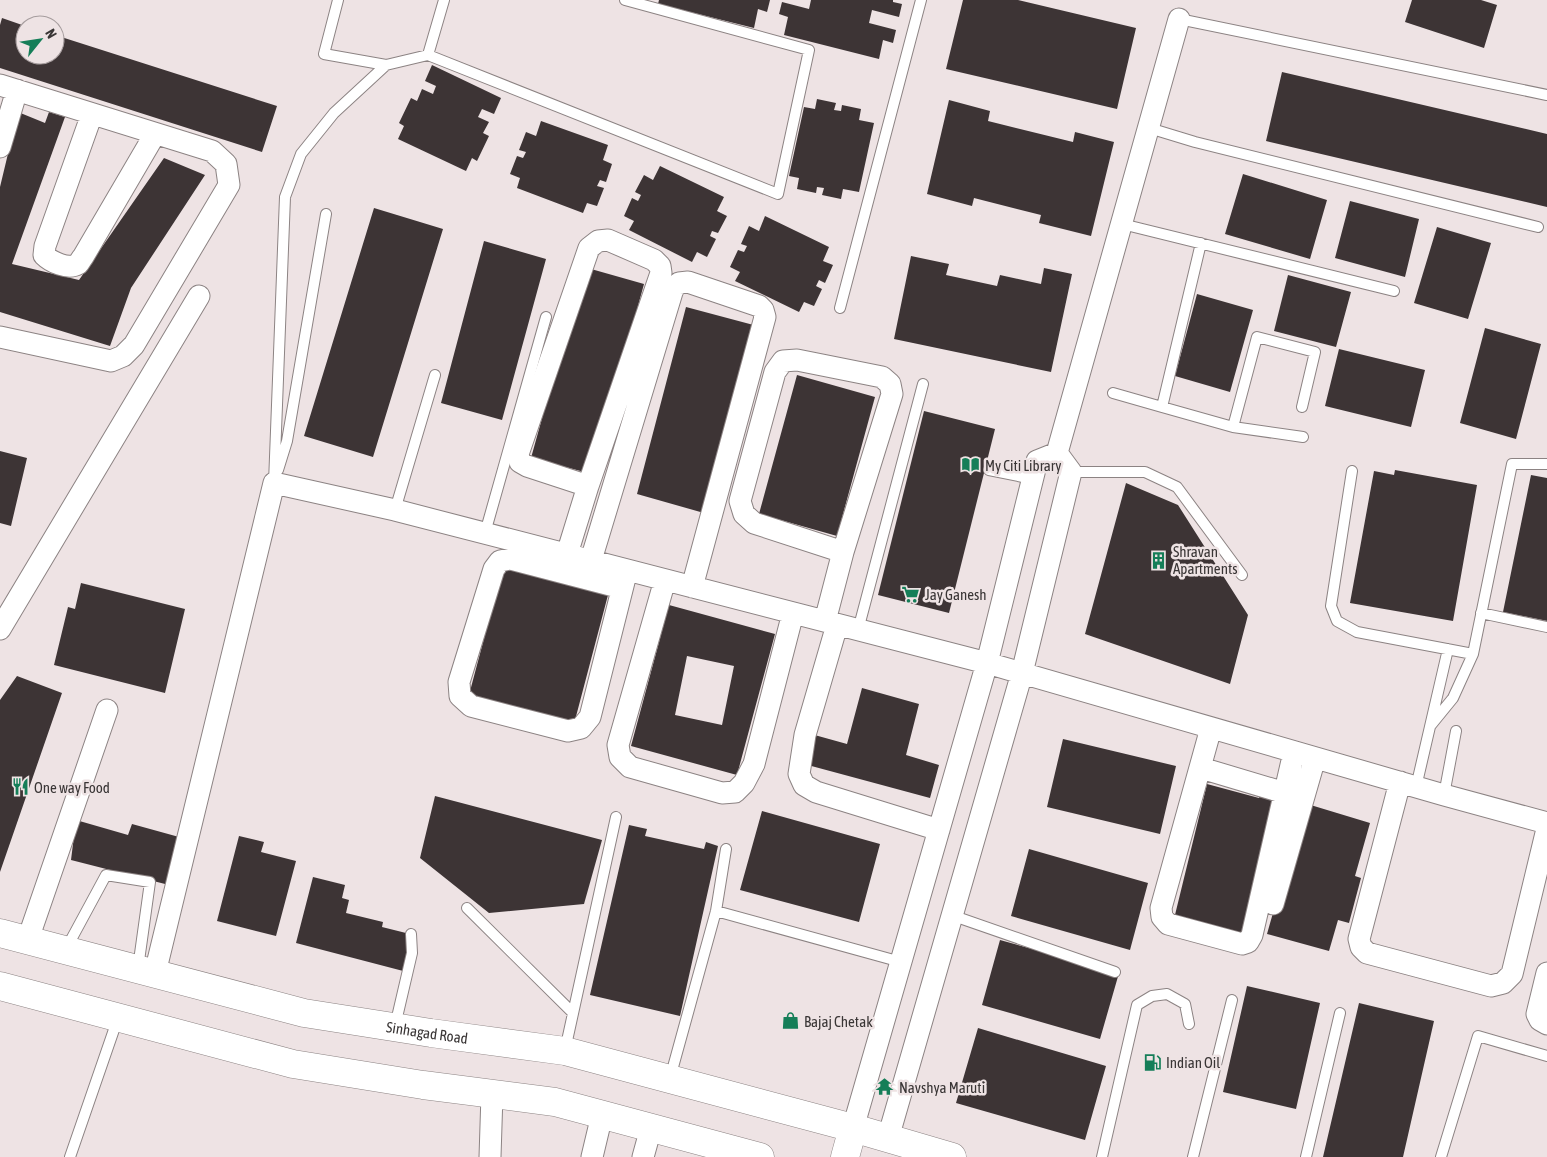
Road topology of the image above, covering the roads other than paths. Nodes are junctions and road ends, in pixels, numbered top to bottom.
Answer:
1 (338, 0) edge
2 (444, 0) edge
3 (625, 0) edge
4 (921, 0) edge
5 (1179, 20) joint
6 (428, 55) junction
7 (386, 65) junction
8 (8, 87) edge
9 (1547, 95) edge
10 (92, 114) junction
11 (1148, 128) junction
12 (155, 134) junction
13 (0, 147) edge
14 (326, 214) dead end
15 (1122, 224) junction
16 (1538, 227) dead end
17 (1201, 244) junction
18 (1394, 291) dead end
19 (199, 296) dead end
20 (840, 308) dead end
21 (546, 316) dead end
22 (0, 337) edge
23 (435, 375) dead end
24 (923, 384) dead end
25 (1113, 393) dead end
26 (1162, 407) junction
27 (1302, 407) dead end
28 (1233, 427) junction
29 (1303, 437) dead end
30 (1058, 453) junction
31 (1547, 464) edge
32 (989, 470) dead end
33 (1352, 471) dead end
34 (1071, 472) junction
35 (1032, 479) junction
36 (274, 483) junction
37 (588, 486) junction
38 (395, 510) junction
39 (485, 534) junction
40 (843, 552) junction
41 (567, 554) junction
42 (591, 560) junction
43 (1242, 575) dead end
44 (624, 579) junction
45 (665, 580) junction
46 (692, 587) junction
47 (793, 613) junction
48 (1481, 613) junction
49 (831, 623) junction
50 (1547, 627) edge
51 (0, 629) edge
52 (858, 630) junction
53 (1448, 649) junction
54 (1473, 654) junction
55 (988, 663) junction
56 (1022, 673) junction
57 (107, 710) dead end
58 (1431, 725) junction
59 (1211, 728) junction
60 (1456, 731) dead end
61 (1294, 752) junction
62 (1315, 758) junction
63 (1201, 768) junction
64 (1402, 783) junction
65 (1285, 793) junction
66 (1444, 795) junction
67 (616, 817) dead end
68 (1547, 823) edge
69 (1547, 829) edge
70 (939, 830) junction
71 (726, 849) dead end
72 (467, 908) dead end
73 (716, 911) junction
74 (951, 915) junction
75 (1267, 923) dead end
76 (0, 933) edge
77 (411, 934) dead end
78 (28, 940) junction
79 (1346, 944) dead end
80 (65, 950) junction
81 (901, 962) junction
82 (146, 971) junction
83 (1115, 972) dead end
84 (1547, 973) edge
85 (0, 986) edge
86 (1232, 1000) dead end
87 (573, 1013) junction
88 (1340, 1013) dead end
89 (119, 1017) junction
90 (1190, 1024) dead end
91 (1547, 1024) edge
92 (395, 1028) junction
93 (565, 1051) junction
94 (1547, 1056) edge
95 (670, 1079) junction
96 (492, 1094) junction
97 (602, 1115) junction
98 (651, 1128) junction
99 (853, 1128) junction
100 (885, 1147) edge
101 (756, 1156) edge
102 (70, 1157) edge
103 (490, 1157) edge
104 (592, 1157) edge
105 (643, 1157) edge
106 (845, 1157) edge
107 (952, 1157) edge
108 (1102, 1157) edge
109 (1193, 1157) edge
110 (1306, 1157) edge
111 (1441, 1157) edge

1 - 7 lane
2 - 6 lane
3 - 6 lane
4 - 20 lane
5 - 9 lane
5 - 11 street
6 - 7 lane
7 - 36 lane
8 - 10 street
8 - 13 street
10 - 12 street
10 - 12 street
11 - 15 street
11 - 16 lane
12 - 22 street
14 - 36 lane
15 - 17 lane
15 - 30 street
17 - 18 lane
17 - 26 lane
19 - 51 street
21 - 39 lane
23 - 38 lane
24 - 52 lane
25 - 26 lane
26 - 28 lane
27 - 28 lane
28 - 29 lane
30 - 34 street
30 - 35 street
31 - 48 lane
32 - 35 lane
33 - 53 lane
34 - 43 lane
34 - 56 street
35 - 55 street
36 - 38 street
36 - 82 street
37 - 37 street
37 - 41 street
38 - 39 street
39 - 41 street
40 - 40 street
40 - 49 street
41 - 42 street
42 - 44 street
42 - 46 street
44 - 44 street
44 - 45 street
45 - 46 street
45 - 47 street
46 - 47 street
47 - 49 street
48 - 50 lane
48 - 54 lane
49 - 52 street
49 - 70 street
52 - 55 street
53 - 54 lane
53 - 58 lane
54 - 58 lane
55 - 56 street
55 - 70 street
56 - 59 street
56 - 74 street
57 - 78 street
58 - 64 lane
59 - 61 street
59 - 63 street
60 - 66 lane
61 - 62 street
61 - 65 street
62 - 64 street
62 - 75 street
63 - 65 street
63 - 65 street
64 - 66 street
64 - 69 street
64 - 79 street
66 - 68 street
67 - 87 lane
70 - 81 street
71 - 73 lane
72 - 87 lane
73 - 81 lane
73 - 95 lane
74 - 83 lane
74 - 100 street
76 - 78 main road, Sinhagad Road
77 - 92 lane
78 - 80 main road, Sinhagad Road
80 - 82 main road, Sinhagad Road
80 - 82 lane
81 - 99 street
82 - 92 main road, Sinhagad Road
84 - 91 street
85 - 89 main road
86 - 109 lane
87 - 93 lane
88 - 110 lane
89 - 96 main road
89 - 102 lane
90 - 108 lane
92 - 93 main road, Sinhagad Road
93 - 95 main road, Sinhagad Road
94 - 111 lane
95 - 99 main road, Sinhagad Road
96 - 97 main road
96 - 103 street
97 - 98 main road
97 - 104 street
98 - 101 main road
98 - 105 street
99 - 100 main road, Sinhagad Road
99 - 106 main road
100 - 107 main road, Sinhagad Road

